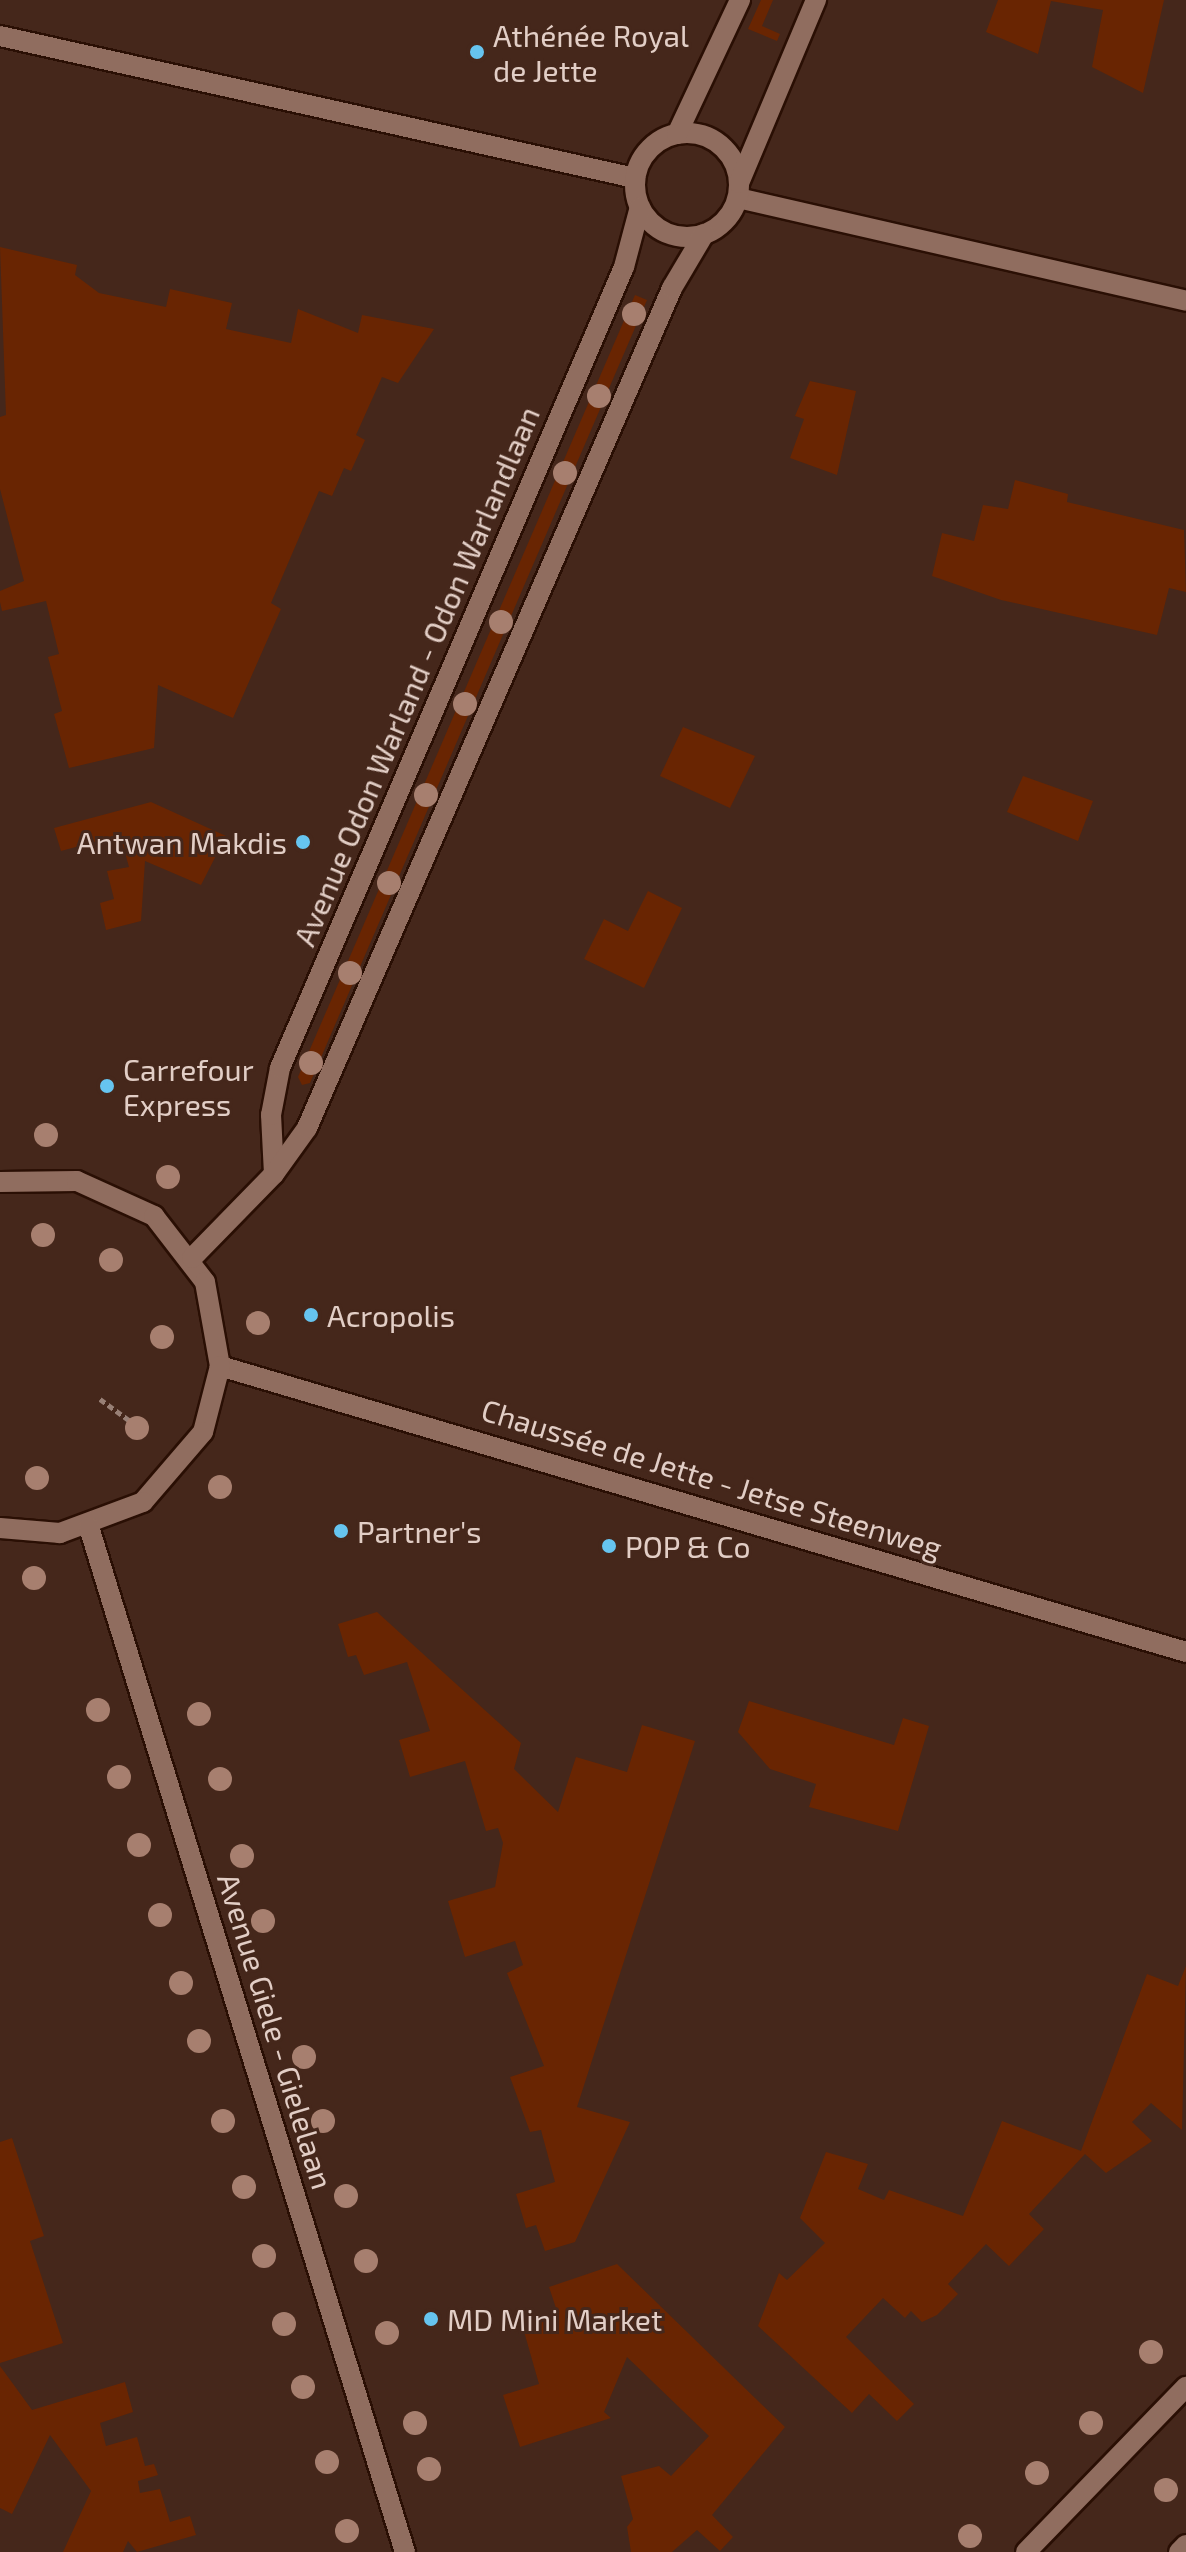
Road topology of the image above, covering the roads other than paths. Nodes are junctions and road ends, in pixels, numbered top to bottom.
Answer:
1 (740, 0) edge
2 (816, 0) edge
3 (0, 36) edge
4 (677, 134) junction
5 (635, 178) junction
6 (739, 191) junction
7 (640, 207) junction
8 (704, 234) junction
9 (1186, 301) edge
10 (274, 1174) junction
11 (0, 1182) edge
12 (192, 1258) junction
13 (220, 1366) junction
14 (89, 1527) junction
15 (0, 1528) edge
16 (1186, 1652) edge
17 (1186, 2387) edge
18 (1186, 2545) edge
19 (405, 2552) edge
20 (1026, 2552) edge
21 (1179, 2552) edge

1 - 4 street
2 - 6 street
3 - 5 street
4 - 5 street
4 - 6 street
5 - 7 street
6 - 8 street
6 - 9 street
7 - 8 street
7 - 10 street, Avenue Odon Warland - Odon Warlandlaan
8 - 10 street
10 - 12 street
11 - 12 street
12 - 13 street
13 - 14 street
13 - 16 street, Chaussée de Jette - Jetse Steenweg
14 - 15 street
14 - 19 street, Avenue Giele - Gielelaan
17 - 20 street
18 - 21 street

